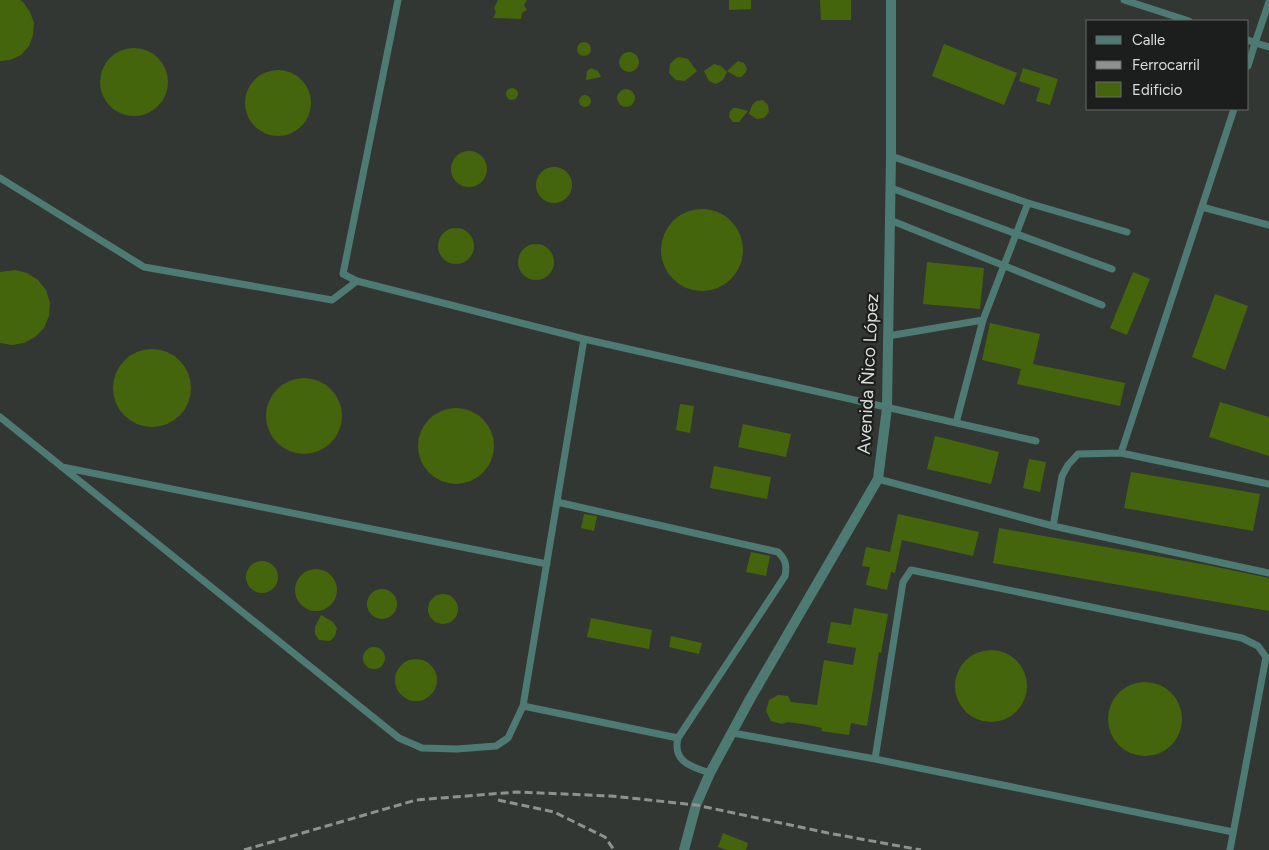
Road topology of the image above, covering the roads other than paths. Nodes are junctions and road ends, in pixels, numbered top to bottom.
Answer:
1 (398, 0) edge
2 (890, 0) edge
3 (1124, 0) edge
4 (1269, 2) edge
5 (1186, 20) edge
6 (1252, 42) edge
7 (1269, 47) edge
8 (1249, 60) edge
9 (1234, 110) edge
10 (891, 156) junction
11 (0, 178) edge
12 (890, 188) junction
13 (1028, 203) junction
14 (1202, 207) junction
15 (890, 220) junction
16 (1269, 226) edge
17 (1127, 232) dead end
18 (1016, 234) junction
19 (1004, 266) junction
20 (1112, 269) dead end
21 (357, 281) junction
22 (1102, 304) dead end
23 (983, 320) junction
24 (888, 336) junction
25 (584, 340) junction
26 (886, 408) junction
27 (0, 417) edge
28 (956, 423) junction
29 (1036, 441) dead end
30 (1121, 454) junction
31 (61, 467) junction
32 (878, 478) junction
33 (1269, 484) edge
34 (557, 502) junction
35 (1053, 526) junction
36 (547, 564) junction
37 (1269, 574) edge
38 (523, 706) junction
39 (733, 733) junction
40 (678, 738) junction
41 (875, 759) junction
42 (710, 773) junction
43 (1233, 832) junction
44 (684, 850) edge
45 (1230, 850) edge

1 - 21 lane
2 - 10 street, Avenida Ñico López
3 - 5 lane
4 - 6 lane
6 - 7 lane
6 - 8 lane
9 - 14 lane
10 - 12 street, Avenida Ñico López
10 - 13 lane
11 - 21 lane
12 - 15 street, Avenida Ñico López
12 - 18 lane
13 - 17 lane
13 - 18 lane
14 - 16 lane
14 - 30 lane
15 - 19 lane
15 - 24 street, Avenida Ñico López
18 - 19 lane
18 - 20 lane
19 - 22 lane
19 - 23 lane
21 - 25 lane
23 - 24 lane
23 - 28 lane
24 - 26 street, Avenida Ñico López
25 - 26 lane
25 - 34 lane
26 - 28 lane
26 - 32 street, Avenida Ñico López
27 - 31 lane
28 - 29 lane
30 - 33 lane
30 - 35 lane
31 - 36 lane
31 - 38 lane
32 - 35 lane
32 - 39 street, Avenida Ñico López
34 - 36 lane
34 - 40 lane
35 - 37 lane
36 - 38 lane
38 - 40 lane
39 - 41 lane
39 - 42 street, Avenida Ñico López
40 - 42 lane
41 - 43 lane
41 - 43 lane
42 - 44 street, Avenida Ñico López
43 - 45 lane

